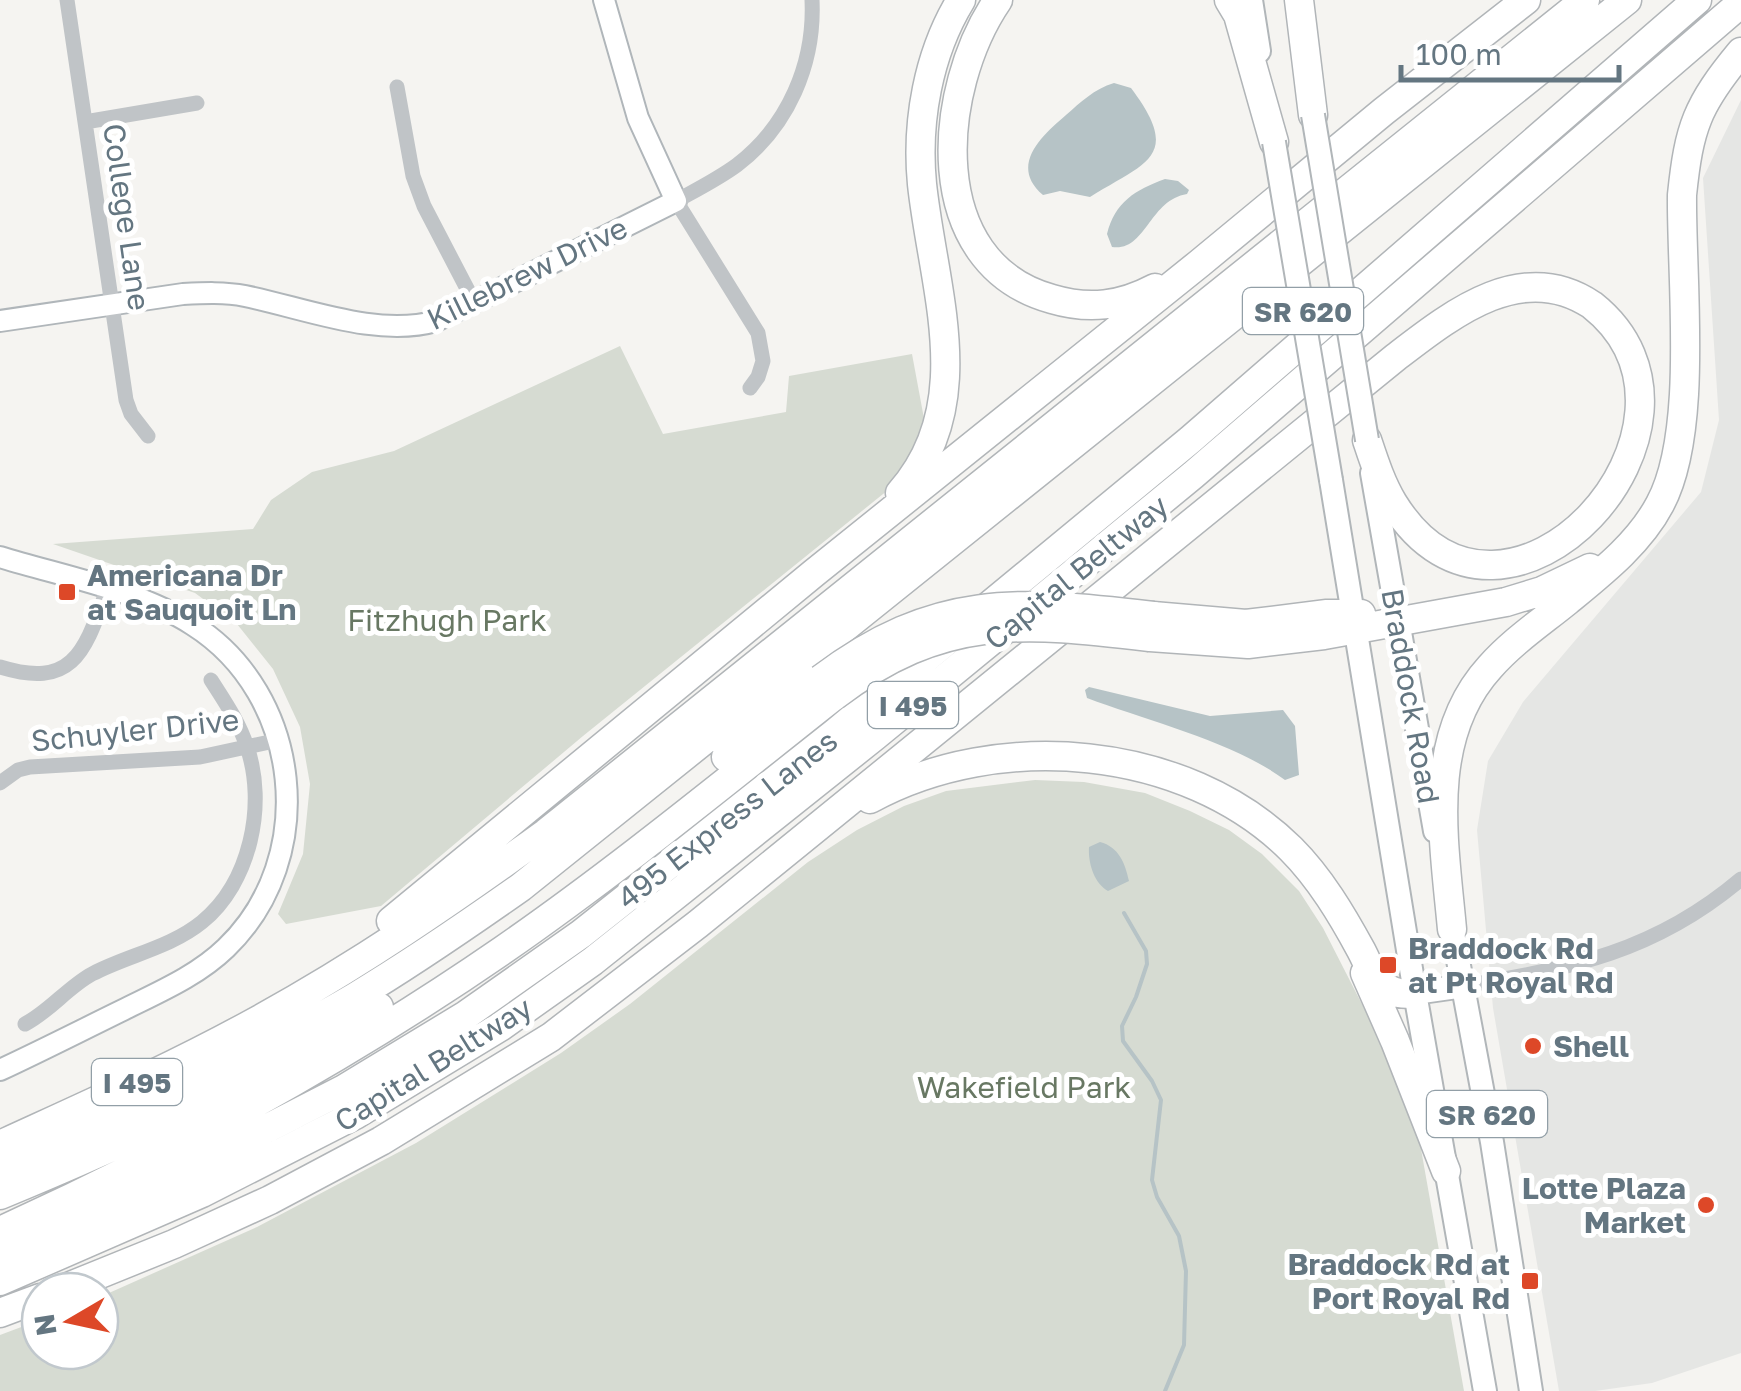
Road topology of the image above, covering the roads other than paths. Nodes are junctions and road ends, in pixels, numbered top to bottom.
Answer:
1 (67, 0) edge
2 (604, 0) edge
3 (812, 0) edge
4 (961, 0) edge
5 (998, 0) edge
6 (1229, 0) edge
7 (1250, 0) edge
8 (1296, 0) edge
9 (1509, 0) edge
10 (1526, 0) edge
11 (1584, 0) edge
12 (1627, 0) edge
13 (1697, 0) edge
14 (1741, 3) edge
15 (1470, 43) junction
16 (1741, 52) edge
17 (397, 87) dead end
18 (197, 103) dead end
19 (1313, 114) joint
20 (85, 122) junction
21 (1274, 142) junction
22 (676, 201) junction
23 (1200, 263) junction
24 (474, 302) junction
25 (112, 304) junction
26 (0, 320) edge
27 (750, 388) dead end
28 (148, 436) dead end
29 (1367, 440) junction
30 (1646, 525) junction
31 (852, 543) junction
32 (0, 557) edge
33 (107, 590) junction
34 (1354, 620) junction
35 (1397, 620) junction
36 (0, 667) edge
37 (210, 680) dead end
38 (827, 687) junction
39 (279, 740) junction
40 (248, 748) junction
41 (0, 783) edge
42 (773, 864) junction
43 (1741, 878) edge
44 (1341, 916) junction
45 (1452, 929) junction
46 (1464, 986) junction
47 (1415, 993) junction
48 (254, 1023) junction
49 (25, 1024) dead end
50 (0, 1070) edge
51 (0, 1145) edge
52 (1446, 1171) junction
53 (0, 1174) edge
54 (0, 1195) edge
55 (0, 1231) edge
56 (0, 1253) edge
57 (107, 1271) edge
58 (0, 1281) edge
59 (1485, 1391) edge
60 (1531, 1391) edge

1 - 20 street, College Lane
2 - 22 street
3 - 22 street, Killebrew Drive
4 - 31 highway
5 - 23 highway
6 - 21 highway
7 - 21 main road, Braddock Road / SR 620
8 - 19 highway
9 - 15 highway
10 - 15 highway
11 - 48 highway, I 495
12 - 53 highway, I 495
13 - 56 highway, 495 Express Lanes / I 495
14 - 58 highway, Capital Beltway / I 495
15 - 23 highway
16 - 30 highway
17 - 24 street
18 - 20 street
19 - 29 main road, Braddock Road / SR 620, bridge
20 - 25 street, College Lane
21 - 34 main road, Braddock Road / SR 620, bridge
22 - 24 street, Killebrew Drive
22 - 27 street
23 - 31 highway
24 - 25 street, Killebrew Drive
25 - 26 street, Killebrew Drive
25 - 28 street, College Lane
29 - 35 main road, Braddock Road / SR 620
29 - 42 highway
30 - 35 highway
30 - 45 highway
31 - 48 highway
32 - 33 street
33 - 36 street
33 - 39 street
34 - 35 highway
34 - 38 highway, bridge
34 - 47 main road, Braddock Road / SR 620
35 - 45 main road, Braddock Road / SR 620
37 - 40 street
38 - 54 highway
38 - 55 highway
39 - 40 street, Schuyler Drive
39 - 50 street
40 - 41 street, Schuyler Drive
40 - 49 street
42 - 44 highway
42 - 57 highway
43 - 46 street
44 - 47 highway
44 - 52 highway
45 - 46 main road, Braddock Road / SR 620
46 - 47 main road
46 - 60 main road, Braddock Road / SR 620
47 - 52 main road, Braddock Road / SR 620
48 - 51 highway, I 495
52 - 59 main road, Braddock Road / SR 620

